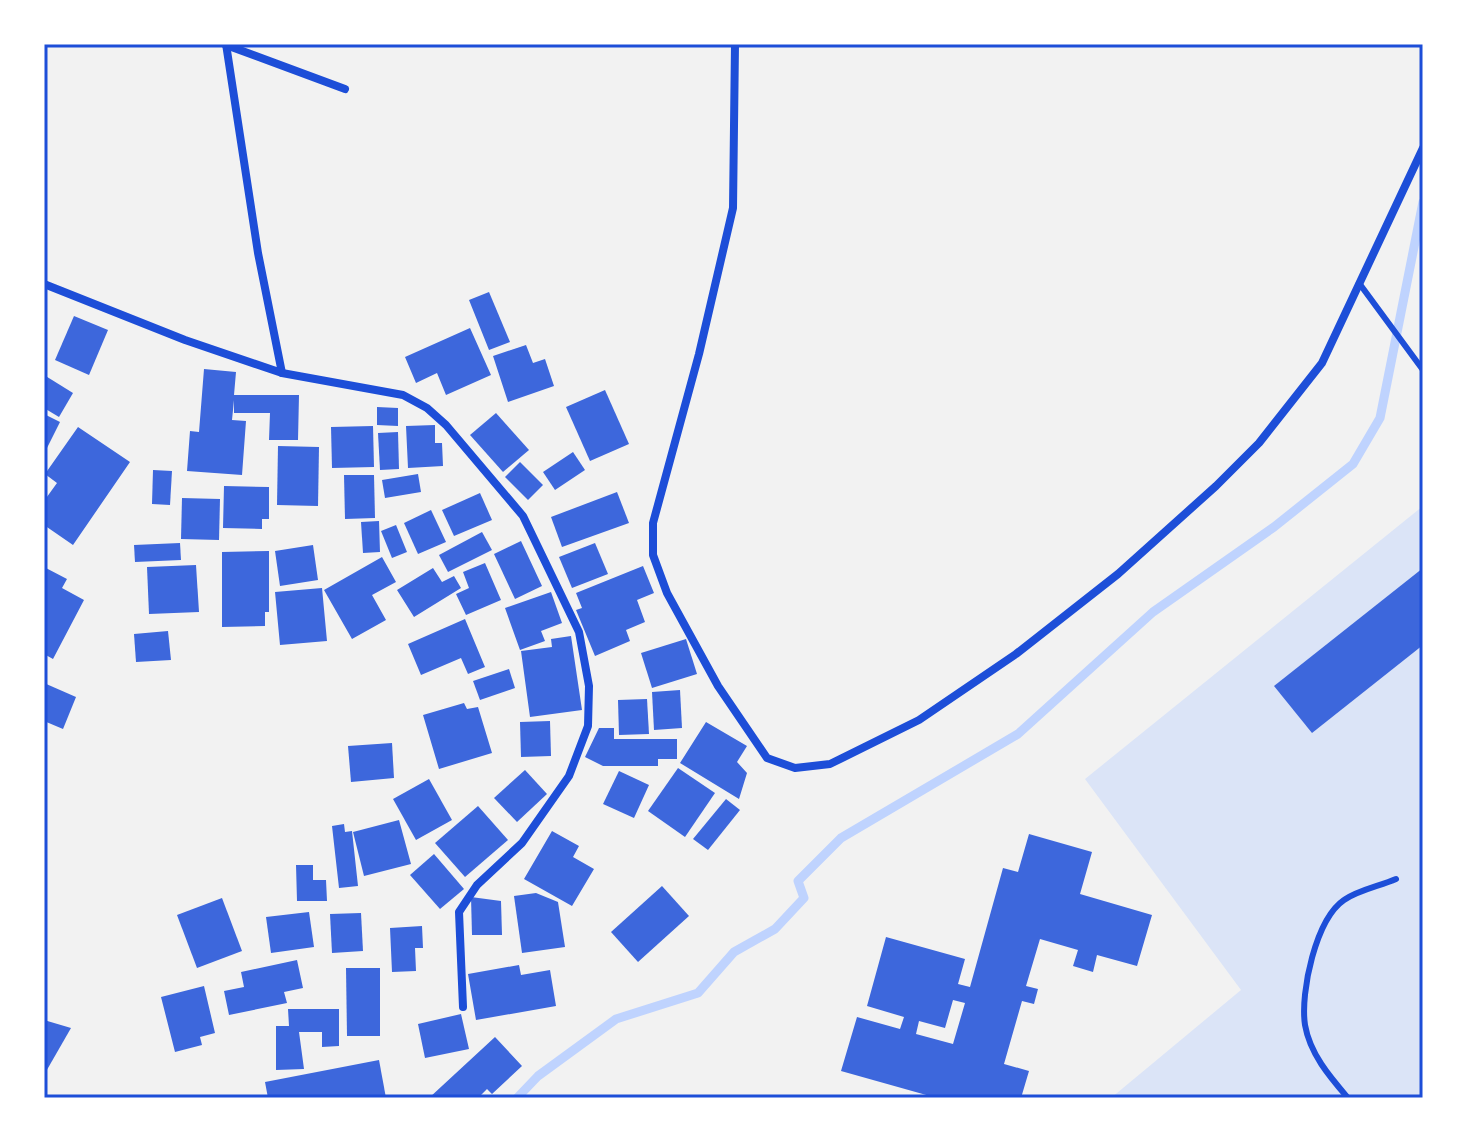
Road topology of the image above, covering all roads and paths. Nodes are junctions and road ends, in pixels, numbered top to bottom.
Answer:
1 (226, 44) edge
2 (735, 44) edge
3 (345, 89) dead end
4 (1423, 148) edge
5 (1359, 283) junction
6 (44, 284) edge
7 (1423, 370) edge
8 (282, 373) junction
9 (1396, 879) dead end
10 (463, 1007) dead end
11 (1348, 1098) edge

1 - 3 street
1 - 8 street
2 - 5 street
4 - 5 street
5 - 7 lane
6 - 8 street
8 - 10 street
9 - 11 lane

